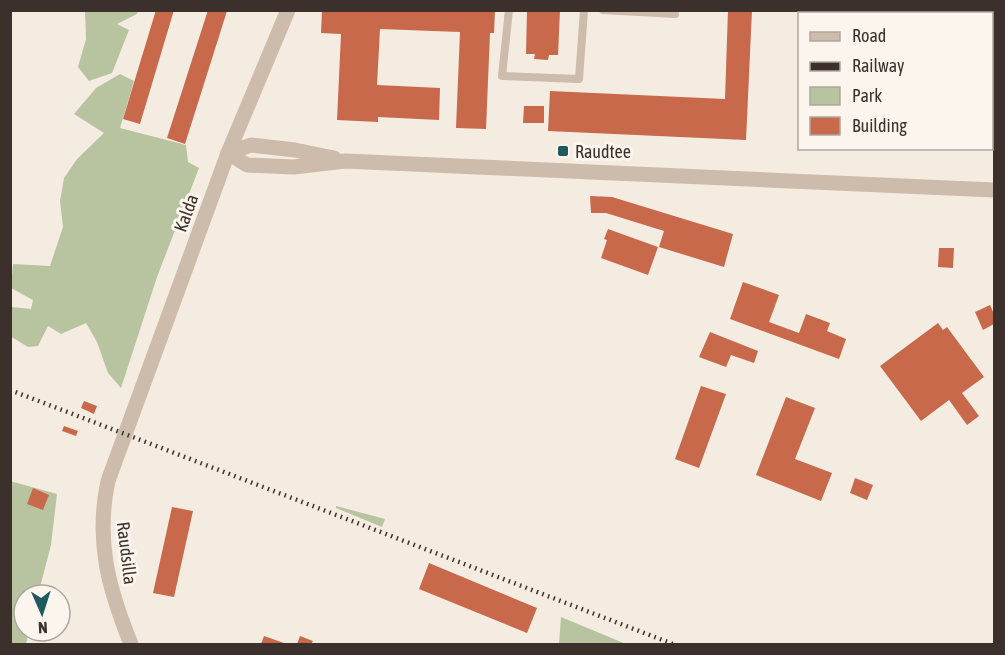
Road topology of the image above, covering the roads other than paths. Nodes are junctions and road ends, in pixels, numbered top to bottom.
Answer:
1 (288, 10) edge
2 (509, 10) edge
3 (584, 10) edge
4 (603, 10) edge
5 (675, 14) dead end
6 (228, 153) junction
7 (994, 190) edge
8 (126, 431) joint
9 (131, 645) edge

1 - 6 street, Kalda
2 - 3 lane
4 - 5 lane
6 - 7 street
6 - 8 street, Kalda
8 - 9 street, Raudsilla

